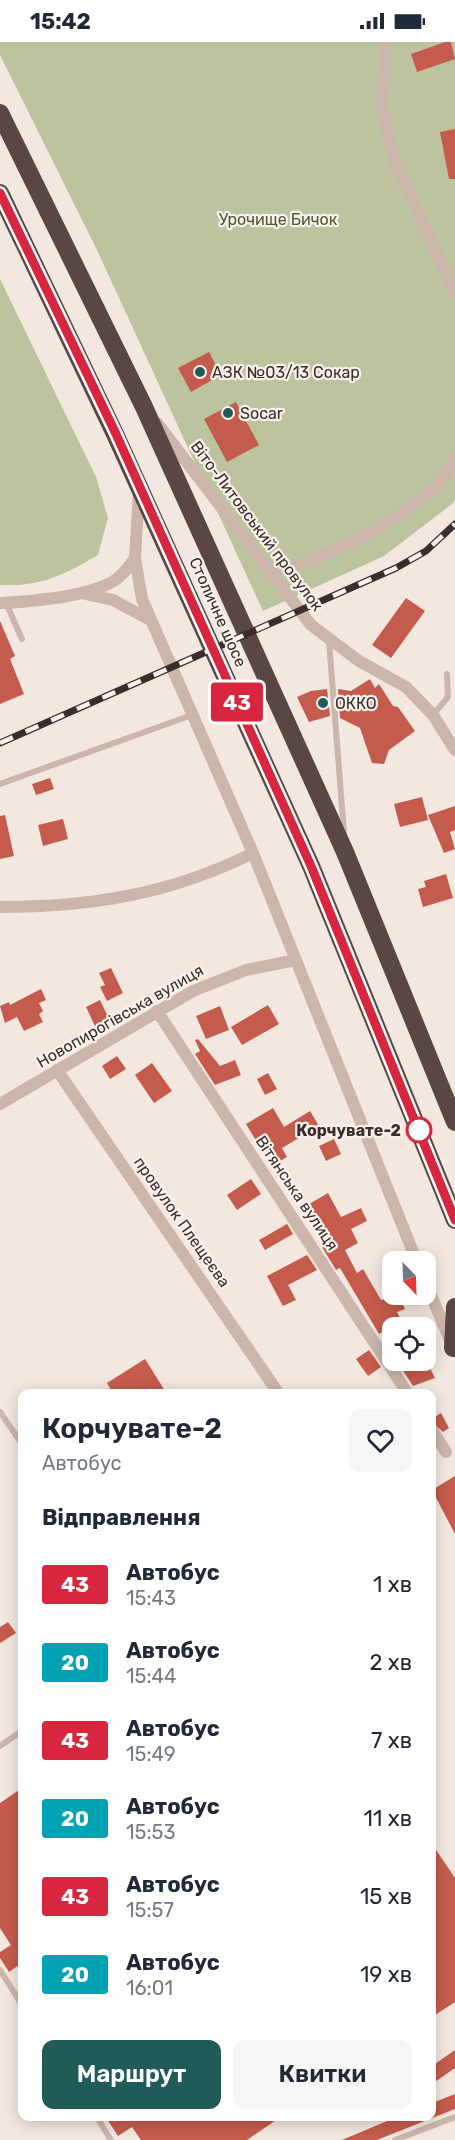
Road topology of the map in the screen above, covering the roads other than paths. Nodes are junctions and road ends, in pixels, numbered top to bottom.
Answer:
1 (384, 42) edge
2 (0, 113) edge
3 (0, 194) edge
4 (455, 293) edge
5 (144, 407) junction
6 (455, 457) edge
7 (140, 487) junction
8 (135, 558) junction
9 (269, 573) junction
10 (80, 593) junction
11 (3, 603) edge
12 (150, 620) junction
13 (22, 639) dead end
14 (329, 641) junction
15 (447, 674) dead end
16 (192, 715) junction
17 (433, 715) junction
18 (455, 750) edge
19 (0, 784) edge
20 (345, 852) junction
21 (253, 853) junction
22 (0, 907) edge
23 (296, 960) junction
24 (157, 1011) junction
25 (57, 1070) junction
26 (0, 1104) edge
27 (455, 1122) edge
28 (455, 1220) edge
29 (413, 1251) edge
30 (435, 1305) edge
31 (455, 1307) edge
32 (454, 1351) edge
33 (276, 1389) edge
34 (405, 1389) edge
35 (0, 1412) edge
36 (436, 1436) edge
37 (18, 1438) edge
38 (446, 1452) dead end
39 (18, 1734) edge
40 (0, 1746) edge
41 (0, 1970) edge
42 (18, 1999) edge
43 (455, 2117) edge
44 (99, 2121) edge
45 (111, 2140) edge
46 (395, 2140) edge

1 - 4 street
2 - 5 highway, Столичне шосе
3 - 7 highway, Столичне шосе
5 - 9 street, Віто-Литовський провулок
5 - 20 highway, Столичне шосе
6 - 9 street
7 - 8 street
7 - 28 highway, Столичне шосе
8 - 10 street
8 - 12 street
9 - 14 street, Віто-Литовський провулок
10 - 11 street
10 - 12 street
11 - 13 lane
12 - 16 street
14 - 17 street, Віто-Литовський провулок
14 - 20 lane
15 - 17 lane
16 - 19 lane
16 - 21 street
17 - 18 street, Віто-Литовський провулок
20 - 27 highway, Столичне шосе
21 - 22 street
21 - 23 street
23 - 24 street, Новопирогівська вулиця
23 - 29 street
24 - 25 street, Новопирогівська вулиця
24 - 34 street, Вітянська вулиця
25 - 26 street, Новопирогівська вулиця
25 - 33 street, провулок Плещеєва
30 - 32 street
31 - 32 highway
35 - 37 lane
36 - 38 street
39 - 40 lane
41 - 42 lane
43 - 46 lane
44 - 45 lane

